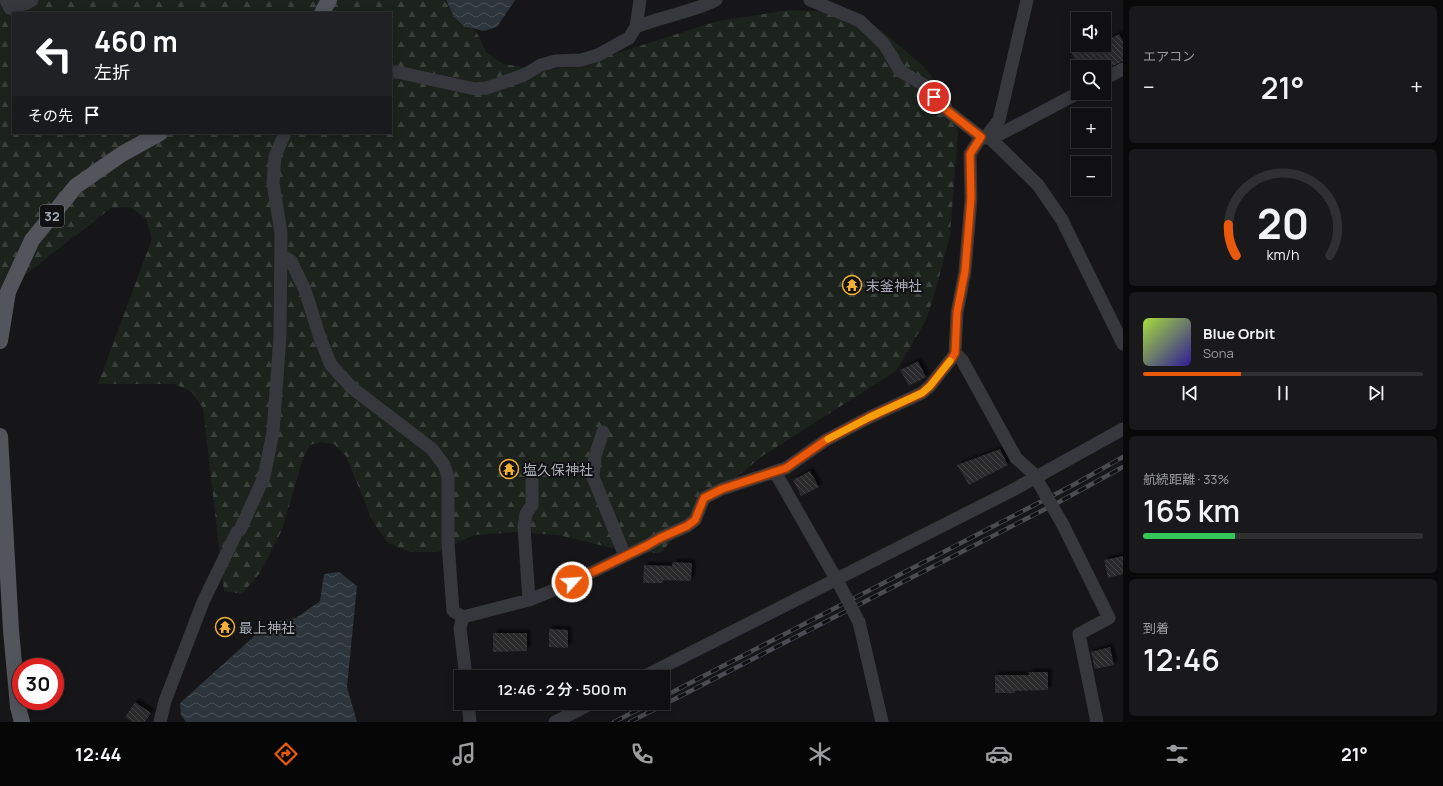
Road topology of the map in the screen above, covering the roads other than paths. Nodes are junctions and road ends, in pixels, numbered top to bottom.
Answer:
1 (32, 0) edge
2 (329, 0) edge
3 (640, 0) edge
4 (716, 0) edge
5 (810, 0) edge
6 (1027, 0) edge
7 (5, 4) edge
8 (323, 12) edge
9 (636, 26) junction
10 (1123, 69) edge
11 (392, 72) edge
12 (1111, 75) edge
13 (1071, 96) edge
14 (158, 134) edge
15 (285, 134) edge
16 (986, 138) junction
17 (281, 255) junction
18 (0, 341) edge
19 (1123, 344) edge
20 (955, 353) junction
21 (1123, 429) edge
22 (602, 432) dead end
23 (0, 436) edge
24 (775, 472) junction
25 (1037, 478) junction
26 (532, 481) dead end
27 (625, 556) junction
28 (838, 581) junction
29 (529, 600) junction
30 (463, 616) junction
31 (465, 670) edge
32 (657, 670) edge
33 (469, 710) edge
34 (578, 710) edge
35 (22, 722) edge
36 (160, 722) edge
37 (470, 722) edge
38 (555, 722) edge
39 (882, 722) edge
40 (1097, 722) edge

1 - 7 street
2 - 8 main road
3 - 9 street
4 - 9 street
5 - 16 street
6 - 16 street
9 - 11 street
10 - 12 street
13 - 16 street
14 - 18 main road, 32
15 - 17 street
16 - 19 street
16 - 20 street
17 - 30 street
17 - 36 street
20 - 24 street
20 - 25 street
21 - 25 street
22 - 27 street
23 - 35 main road
24 - 27 street
24 - 28 street
25 - 28 street
25 - 40 street, bridge
26 - 29 street
27 - 29 street
28 - 32 street
28 - 39 street, bridge
29 - 30 street
30 - 31 street
33 - 37 street
34 - 38 street

